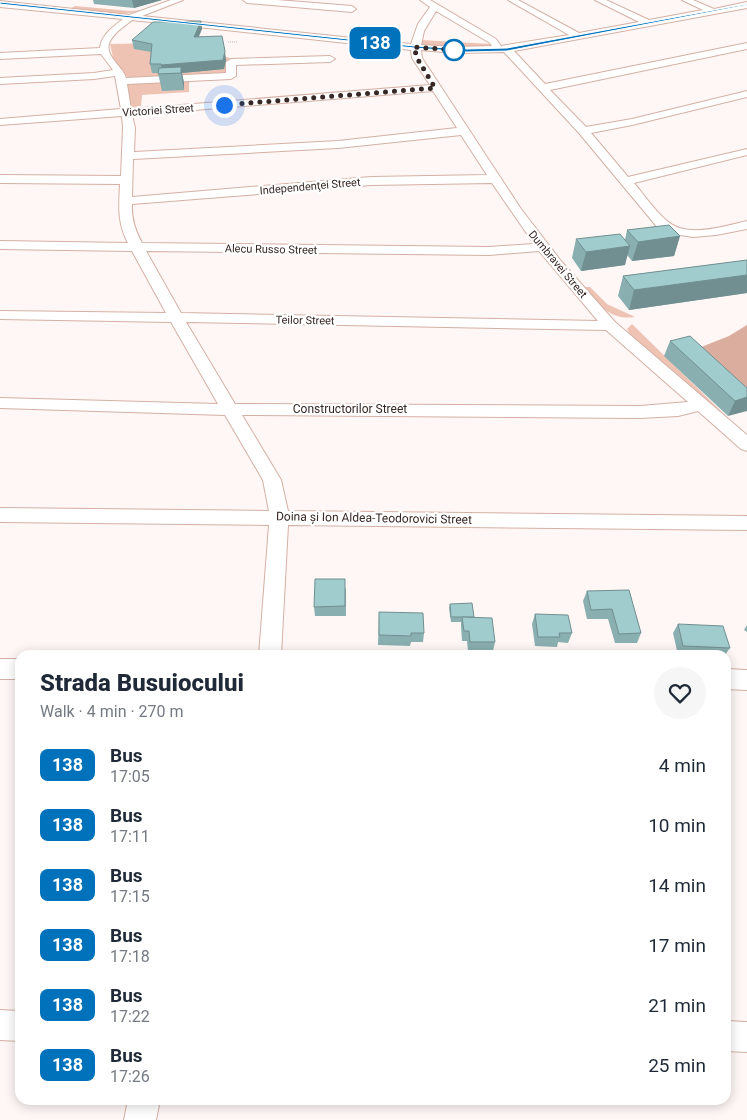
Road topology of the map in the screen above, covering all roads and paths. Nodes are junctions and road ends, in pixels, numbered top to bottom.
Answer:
1 (178, 0) edge
2 (246, 0) edge
3 (357, 0) edge
4 (424, 0) edge
5 (512, 0) edge
6 (599, 0) edge
7 (686, 0) edge
8 (0, 4) edge
9 (747, 5) edge
10 (434, 6) junction
11 (712, 12) junction
12 (131, 17) junction
13 (648, 23) junction
14 (338, 29) dead end
15 (580, 37) junction
16 (332, 38) junction
17 (747, 46) edge
18 (414, 47) junction
19 (502, 50) junction
20 (104, 51) junction
21 (0, 56) edge
22 (330, 59) dead end
23 (120, 77) junction
24 (0, 80) edge
25 (435, 88) junction
26 (543, 88) junction
27 (747, 94) edge
28 (125, 112) junction
29 (0, 122) edge
30 (463, 131) junction
31 (583, 131) junction
32 (747, 152) edge
33 (128, 156) junction
34 (0, 179) edge
35 (127, 180) junction
36 (494, 180) junction
37 (626, 181) junction
38 (125, 201) junction
39 (747, 225) edge
40 (0, 245) edge
41 (137, 247) junction
42 (542, 247) junction
43 (0, 315) edge
44 (176, 318) junction
45 (610, 325) junction
46 (0, 403) edge
47 (700, 405) junction
48 (230, 408) junction
49 (747, 445) edge
50 (0, 515) edge
51 (279, 517) junction
52 (747, 523) edge
53 (270, 650) edge
54 (0, 669) edge
55 (15, 669) edge
56 (731, 679) edge
57 (747, 680) edge
58 (0, 1025) edge
59 (15, 1026) edge
60 (731, 1036) edge
61 (747, 1037) edge
62 (143, 1105) edge
63 (140, 1120) edge

1 - 12 street
2 - 3 street
4 - 10 street
5 - 15 street
6 - 13 street
7 - 11 street
8 - 12 street
9 - 11 street
10 - 18 street
10 - 19 street
11 - 13 street
12 - 16 street
12 - 20 street
13 - 15 street
14 - 16 street
15 - 19 street
16 - 18 street
17 - 26 street
18 - 19 street
18 - 25 street, Dumbravei Street
19 - 26 street
20 - 21 street
20 - 23 street
22 - 23 street
23 - 24 street
23 - 28 street
25 - 28 street, Victoriei Street
25 - 30 street, Dumbravei Street
26 - 31 street
27 - 31 street
28 - 29 street, Victoriei Street
28 - 33 street
30 - 33 street
30 - 36 street, Dumbravei Street
31 - 37 street
32 - 37 street
33 - 35 street
34 - 35 street
35 - 38 street
36 - 38 street, Independenţei Street
36 - 42 street, Dumbravei Street
37 - 39 street
38 - 41 street
40 - 41 street, Alecu Russo Street
41 - 42 street, Alecu Russo Street
41 - 44 street
42 - 45 street, Dumbravei Street
43 - 44 street, Teilor Street
44 - 45 street, Teilor Street
44 - 48 street
45 - 47 street, Dumbravei Street
46 - 48 street, Constructorilor Street
47 - 48 street, Constructorilor Street
47 - 49 street, Dumbravei Street
48 - 51 street
50 - 51 street, Doina și Ion Aldea-Teodorovici Street
51 - 52 street, Doina și Ion Aldea-Teodorovici Street
51 - 53 street
54 - 55 street
56 - 57 street
58 - 59 street
60 - 61 street
62 - 63 street

